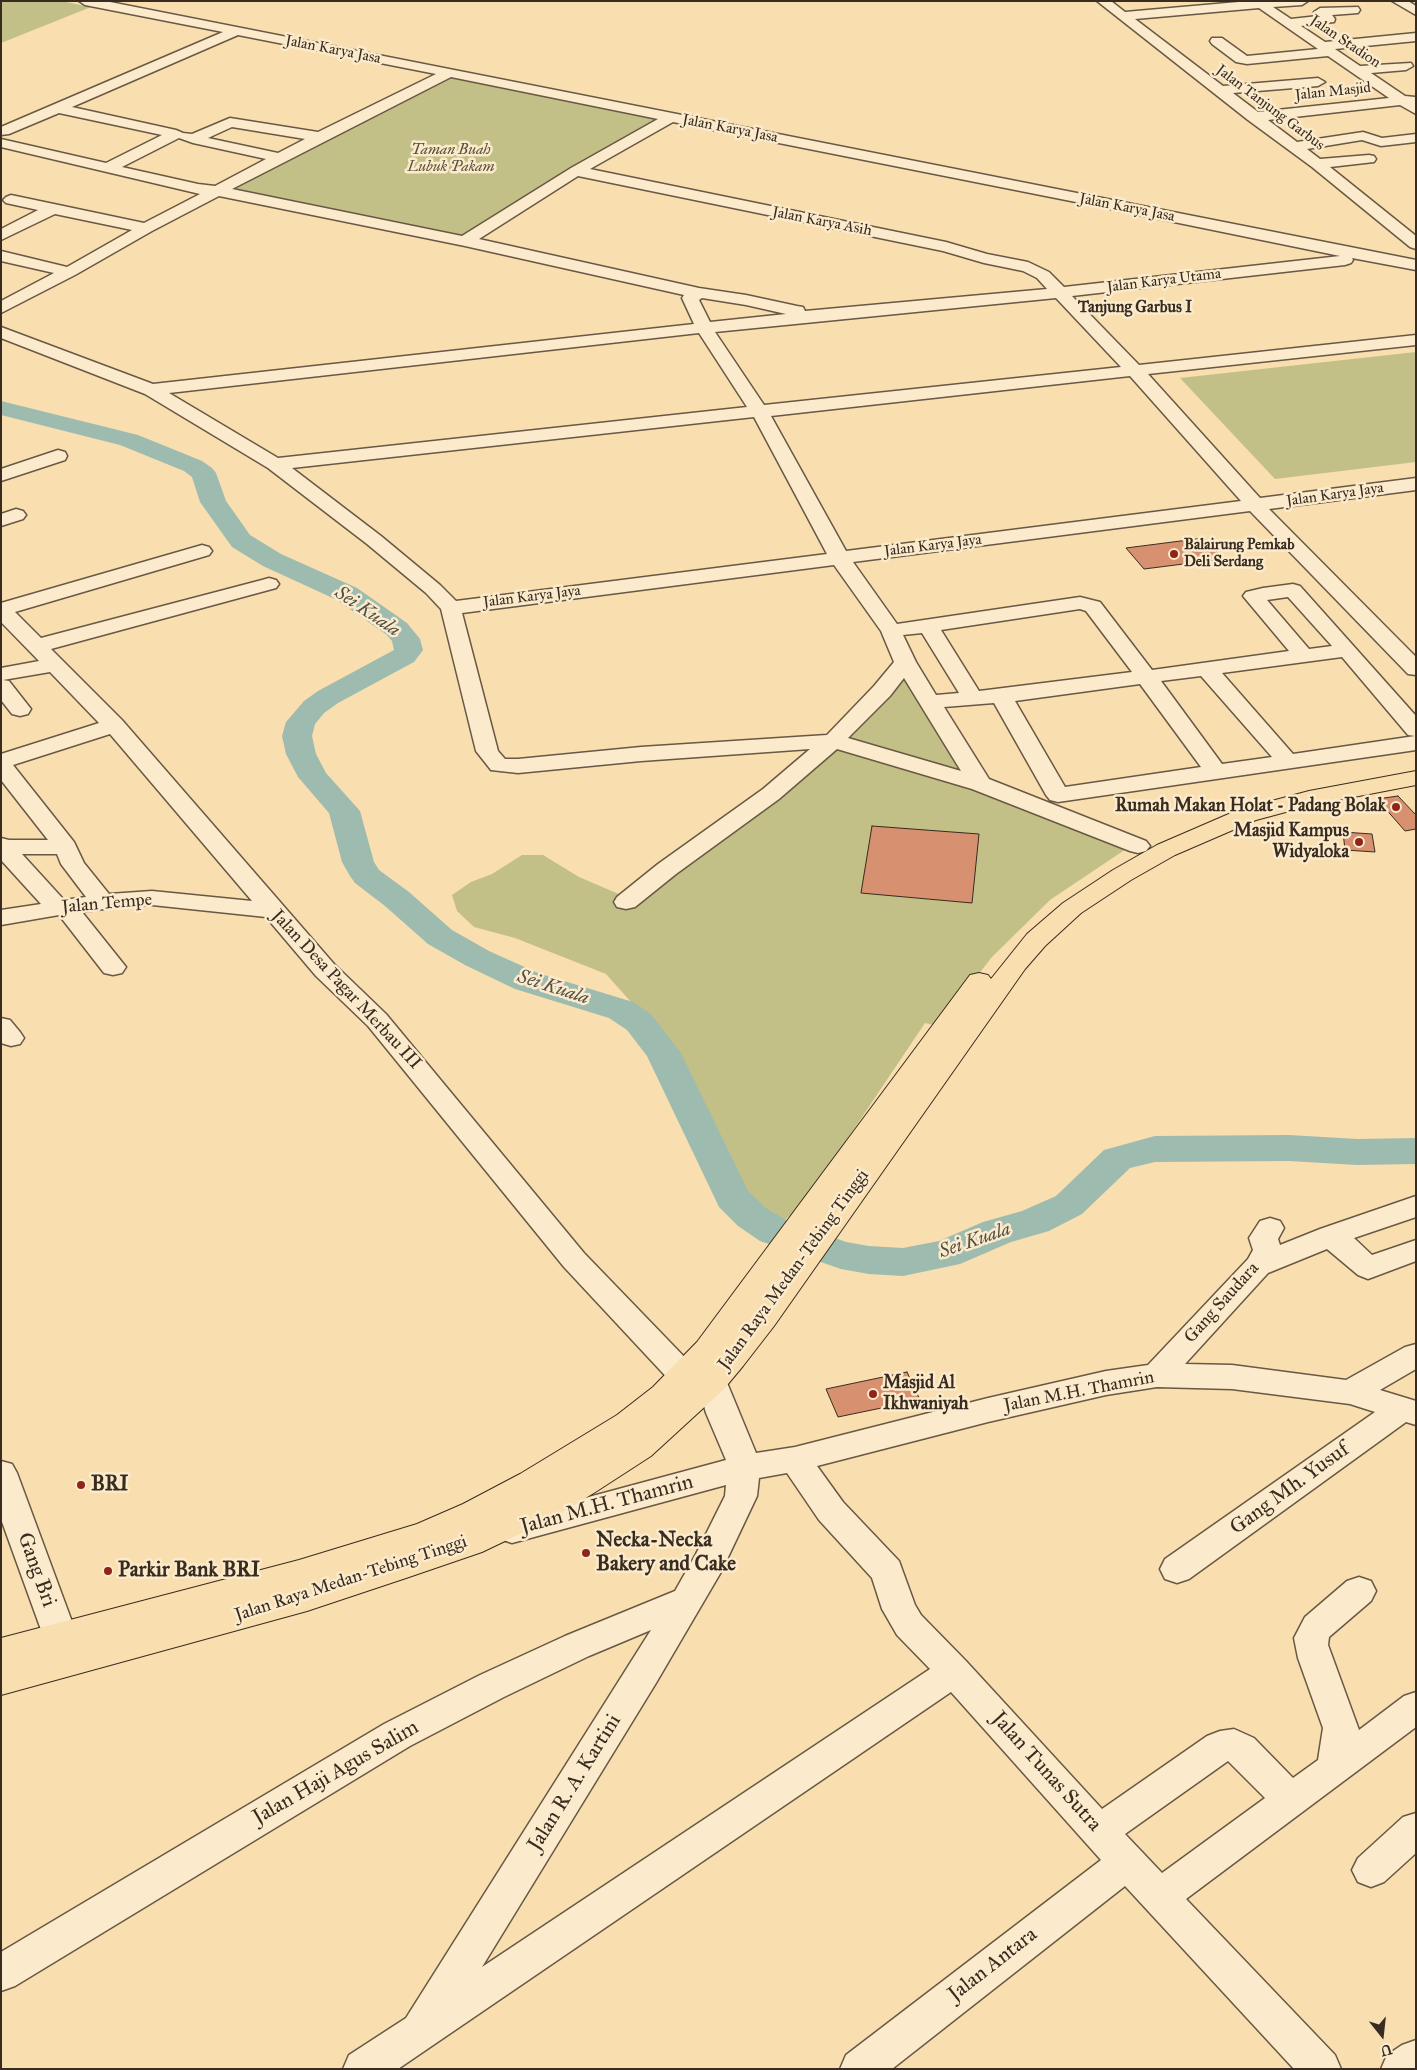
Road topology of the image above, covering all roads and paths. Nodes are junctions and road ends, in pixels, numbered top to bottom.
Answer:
1 (85, 1) edge
2 (1103, 1) edge
3 (1302, 1) edge
4 (1398, 1) edge
5 (1258, 3) edge
6 (1354, 10) dead end
7 (1123, 16) junction
8 (1413, 17) edge
9 (1289, 23) junction
10 (236, 31) junction
11 (1416, 37) edge
12 (1217, 41) dead end
13 (1327, 49) junction
14 (1406, 66) dead end
15 (1358, 70) junction
16 (450, 73) junction
17 (1318, 82) dead end
18 (1219, 90) junction
19 (1409, 100) edge
20 (57, 108) junction
21 (1416, 110) edge
22 (671, 117) junction
23 (1253, 117) junction
24 (176, 134) junction
25 (2, 135) edge
26 (320, 137) junction
27 (1416, 138) edge
28 (193, 139) junction
29 (1294, 147) junction
30 (280, 158) junction
31 (1369, 159) dead end
32 (1317, 164) junction
33 (108, 168) junction
34 (576, 171) junction
35 (218, 191) junction
36 (11, 200) dead end
37 (53, 209) junction
38 (146, 228) junction
39 (1, 235) edge
40 (465, 242) junction
41 (1416, 244) edge
42 (1, 256) edge
43 (1371, 258) junction
44 (1416, 265) edge
45 (1416, 271) edge
46 (70, 272) junction
47 (699, 293) junction
48 (1059, 293) junction
49 (1, 308) edge
50 (809, 316) junction
51 (704, 328) junction
52 (1, 332) edge
53 (1416, 340) edge
54 (1134, 371) junction
55 (151, 390) junction
56 (760, 412) junction
57 (58, 456) dead end
58 (275, 464) junction
59 (1, 475) edge
60 (1416, 484) edge
61 (1256, 506) junction
62 (202, 551) dead end
63 (839, 557) junction
64 (269, 584) dead end
65 (1333, 584) junction
66 (1293, 590) junction
67 (451, 608) junction
68 (1, 610) edge
69 (928, 626) junction
70 (891, 631) junction
71 (36, 646) junction
72 (1347, 650) junction
73 (1304, 656) junction
74 (905, 662) junction
75 (56, 664) junction
76 (1207, 669) junction
77 (1416, 669) edge
78 (1, 674) edge
79 (1147, 677) junction
80 (1, 686) edge
81 (882, 691) junction
82 (1001, 696) junction
83 (973, 699) junction
84 (933, 706) junction
85 (20, 709) dead end
86 (114, 725) junction
87 (1416, 730) edge
88 (833, 741) junction
89 (1416, 743) edge
90 (1287, 761) junction
91 (1, 763) edge
92 (1416, 764) edge
93 (1216, 772) junction
94 (1416, 778) edge
95 (980, 784) junction
96 (1058, 795) junction
97 (1033, 804) junction
98 (1138, 846) junction
99 (6, 850) edge
100 (69, 854) junction
101 (103, 902) junction
102 (626, 902) dead end
103 (62, 908) junction
104 (270, 908) junction
105 (1, 918) edge
106 (113, 968) dead end
107 (1416, 1206) edge
108 (826, 1208) junction
109 (1270, 1228) dead end
110 (1330, 1236) junction
111 (1416, 1250) edge
112 (1258, 1266) junction
113 (1416, 1355) edge
114 (1157, 1375) junction
115 (698, 1379) junction
116 (1350, 1392) junction
117 (1409, 1411) edge
118 (795, 1459) junction
119 (744, 1468) junction
120 (1, 1473) edge
121 (470, 1542) junction
122 (1177, 1569) dead end
123 (1359, 1591) dead end
124 (685, 1601) junction
125 (61, 1638) junction
126 (1, 1653) edge
127 (954, 1671) junction
128 (1, 1680) edge
129 (1416, 1707) edge
130 (1334, 1769) junction
131 (1291, 1800) junction
132 (1416, 1830) edge
133 (1100, 1831) junction
134 (1127, 1862) junction
135 (1371, 1870) dead end
136 (1160, 1896) junction
137 (1, 1973) edge
138 (420, 2030) junction
139 (1416, 2059) edge
140 (363, 2069) edge
141 (860, 2069) edge
142 (1321, 2069) edge
143 (1401, 2069) edge

1 - 10 street, Jalan Karya Jasa
2 - 7 street, Jalan Tanjung Garbus
3 - 5 street
4 - 8 street
5 - 7 street
5 - 9 street, Jalan Stadion
6 - 9 street
7 - 18 street, Jalan Tanjung Garbus
9 - 13 street, Jalan Stadion
10 - 16 street, Jalan Karya Jasa
10 - 20 street
11 - 13 street
12 - 13 street
13 - 15 street, Jalan Stadion
14 - 15 street
15 - 19 street, Jalan Stadion
16 - 22 street, Jalan Karya Jasa
16 - 26 street
17 - 18 street
18 - 23 street, Jalan Tanjung Garbus
19 - 21 street, Jalan Stadion
19 - 23 street, Jalan Masjid
20 - 24 street
20 - 25 street
22 - 34 street
22 - 43 street, Jalan Karya Jasa
23 - 29 street, Jalan Tanjung Garbus
24 - 28 street
24 - 33 street
25 - 33 street
26 - 28 street
26 - 30 street
27 - 29 street
28 - 30 street
29 - 32 street, Jalan Tanjung Garbus
30 - 35 street
31 - 32 street
32 - 41 street, Jalan Tanjung Garbus
33 - 35 street
34 - 40 street
34 - 48 street, Jalan Karya Asih
35 - 38 street
35 - 40 street
36 - 37 street
37 - 38 street
37 - 39 street
38 - 46 street
40 - 47 street
42 - 46 street
43 - 44 street, Jalan Karya Jasa
43 - 45 street, Jalan Karya Jasa
43 - 48 street, Jalan Karya Utama
46 - 49 street
47 - 50 street
47 - 51 street
48 - 50 street, Jalan Karya Utama
48 - 54 street, Jalan Karya Asih
50 - 51 street, Jalan Karya Utama
51 - 55 street, Jalan Karya Utama
51 - 56 street
52 - 55 street
53 - 54 street
54 - 56 street
54 - 61 street, Jalan Karya Asih
55 - 58 street
56 - 58 street
56 - 63 street
57 - 59 street
58 - 67 street
60 - 61 street, Jalan Karya Jaya
61 - 63 street, Jalan Karya Jaya
61 - 65 street, Jalan Karya Asih
62 - 68 street
63 - 67 street, Jalan Karya Jaya
63 - 70 street
64 - 71 street
65 - 66 street
65 - 77 street, Jalan Karya Asih
66 - 72 street
66 - 73 street
67 - 88 street
68 - 71 street, Jalan Desa Pagar Merbau III
69 - 70 street
69 - 79 street
69 - 83 street
70 - 74 street
71 - 75 street, Jalan Desa Pagar Merbau III
72 - 73 street
72 - 87 street
73 - 76 street
74 - 81 street
74 - 84 street
75 - 78 street
75 - 86 street, Jalan Desa Pagar Merbau III
76 - 79 street
76 - 90 street
79 - 82 street
79 - 93 street
80 - 85 street
81 - 84 street
81 - 88 street
82 - 83 street
82 - 96 street
83 - 84 street
84 - 95 street
86 - 91 street
86 - 104 street, Jalan Desa Pagar Merbau III
88 - 95 street
88 - 102 street
89 - 90 street
90 - 93 street
91 - 100 street
92 - 98 highway, Jalan Raya Medan-Tebing Tinggi
93 - 96 street
94 - 108 highway, Jalan Raya Medan-Tebing Tinggi
95 - 97 street
96 - 97 street
97 - 98 street
98 - 108 highway, Jalan Raya Medan-Tebing Tinggi
99 - 100 street
99 - 103 street
100 - 101 street
101 - 103 street, Jalan Tempe
101 - 104 street, Jalan Tempe
103 - 105 street, Jalan Tempe
103 - 106 street
104 - 115 street, Jalan Desa Pagar Merbau III
107 - 110 street
108 - 115 highway, Jalan Raya Medan-Tebing Tinggi
109 - 112 street, Gang Saudara
110 - 111 street
110 - 112 street
112 - 114 street, Gang Saudara
113 - 116 street
114 - 116 street, Jalan M.H. Thamrin
114 - 118 street, Jalan M.H. Thamrin
115 - 119 street
115 - 121 highway, Jalan Raya Medan-Tebing Tinggi
115 - 125 highway, Jalan Raya Medan-Tebing Tinggi
116 - 117 street, Jalan M.H. Thamrin
117 - 122 street, Gang Mh. Yusuf
118 - 119 street, Jalan M.H. Thamrin
118 - 127 street, Jalan Tunas Sutra
119 - 121 street, Jalan M.H. Thamrin
119 - 124 street, Jalan R. A. Kartini
120 - 125 street, Gang Bri
121 - 128 highway, Jalan Raya Medan-Tebing Tinggi
123 - 130 street
124 - 137 street, Jalan Haji Agus Salim
124 - 138 street, Jalan R. A. Kartini
125 - 126 highway, Jalan Raya Medan-Tebing Tinggi
127 - 133 street, Jalan Tunas Sutra
127 - 138 street
129 - 130 street
130 - 131 street
131 - 133 street
131 - 136 street
132 - 135 street
133 - 134 street, Jalan Tunas Sutra
134 - 136 street, Jalan Tunas Sutra
134 - 141 street, Jalan Antara
136 - 142 street, Jalan Tunas Sutra
138 - 140 street, Jalan R. A. Kartini
139 - 143 street

